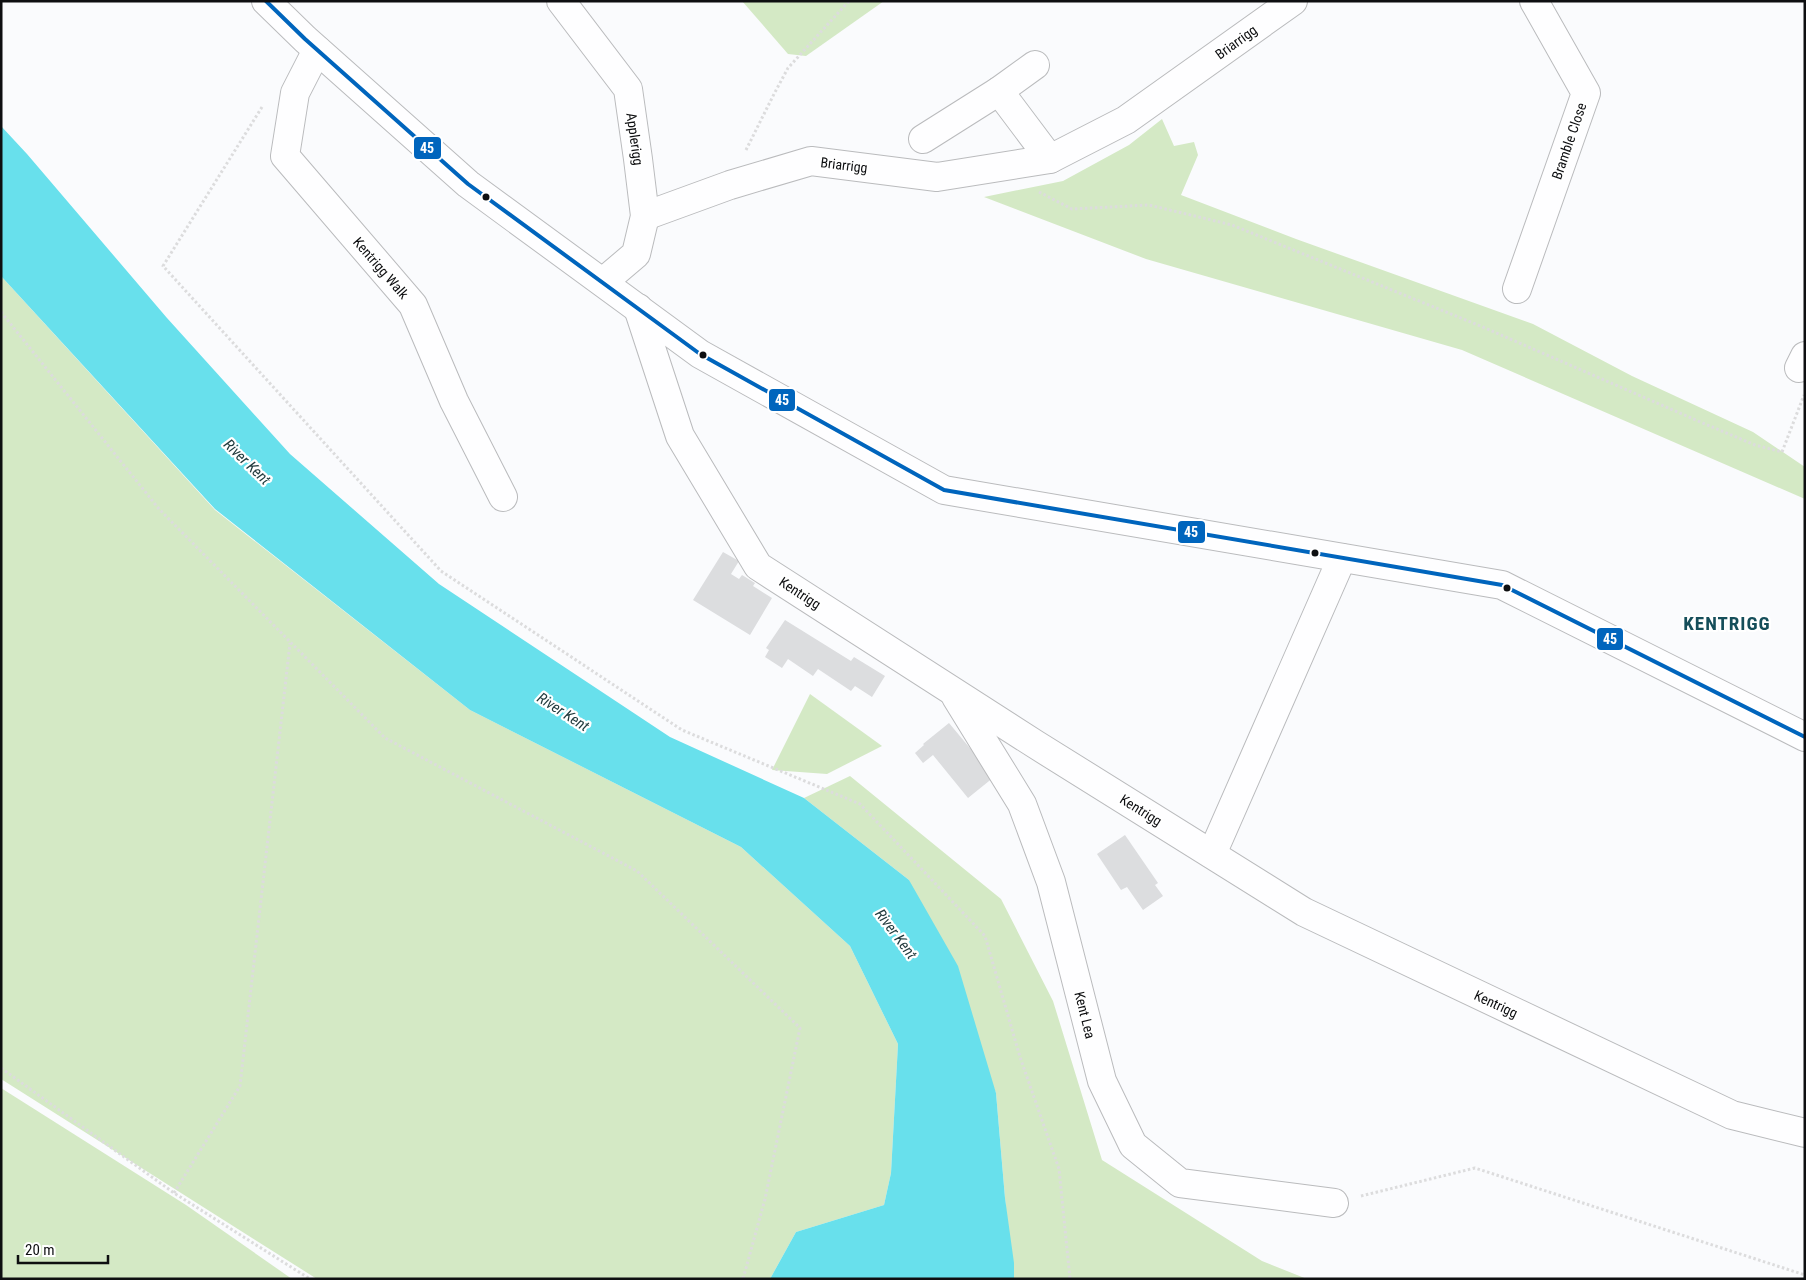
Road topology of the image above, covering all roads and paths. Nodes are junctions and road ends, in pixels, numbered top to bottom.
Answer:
1 (266, 1) edge
2 (562, 1) edge
3 (849, 1) edge
4 (1293, 1) edge
5 (1534, 1) edge
6 (317, 50) junction
7 (1036, 65) dead end
8 (999, 91) junction
9 (263, 106) dead end
10 (923, 138) dead end
11 (1050, 159) junction
12 (730, 185) junction
13 (1037, 191) dead end
14 (645, 216) junction
15 (603, 282) junction
16 (1517, 289) dead end
17 (638, 308) junction
18 (1, 312) edge
19 (1805, 394) edge
20 (503, 497) dead end
21 (1342, 558) junction
22 (290, 643) junction
23 (952, 690) junction
24 (1805, 737) edge
25 (1212, 854) junction
26 (1, 1068) edge
27 (1805, 1133) edge
28 (174, 1193) junction
29 (1334, 1203) joint
30 (1805, 1275) edge
31 (310, 1279) edge
32 (743, 1279) edge
33 (1070, 1279) edge

1 - 6 street
2 - 14 street, Applerigg
3 - 12 path
4 - 11 street, Briarrigg
5 - 16 street, Bramble Close
6 - 15 street
6 - 20 street, Kentrigg Walk
7 - 8 street
8 - 10 street
8 - 11 street
9 - 33 path
11 - 12 street, Briarrigg
12 - 14 street, Briarrigg
13 - 19 path
14 - 15 street, Applerigg
15 - 17 street
17 - 21 street
17 - 23 street, Kentrigg
18 - 22 path
21 - 24 street
21 - 25 street
22 - 28 path
22 - 32 path
23 - 25 street, Kentrigg
23 - 29 street, Kent Lea
25 - 27 street, Kentrigg
26 - 28 path
28 - 31 path
29 - 30 path

